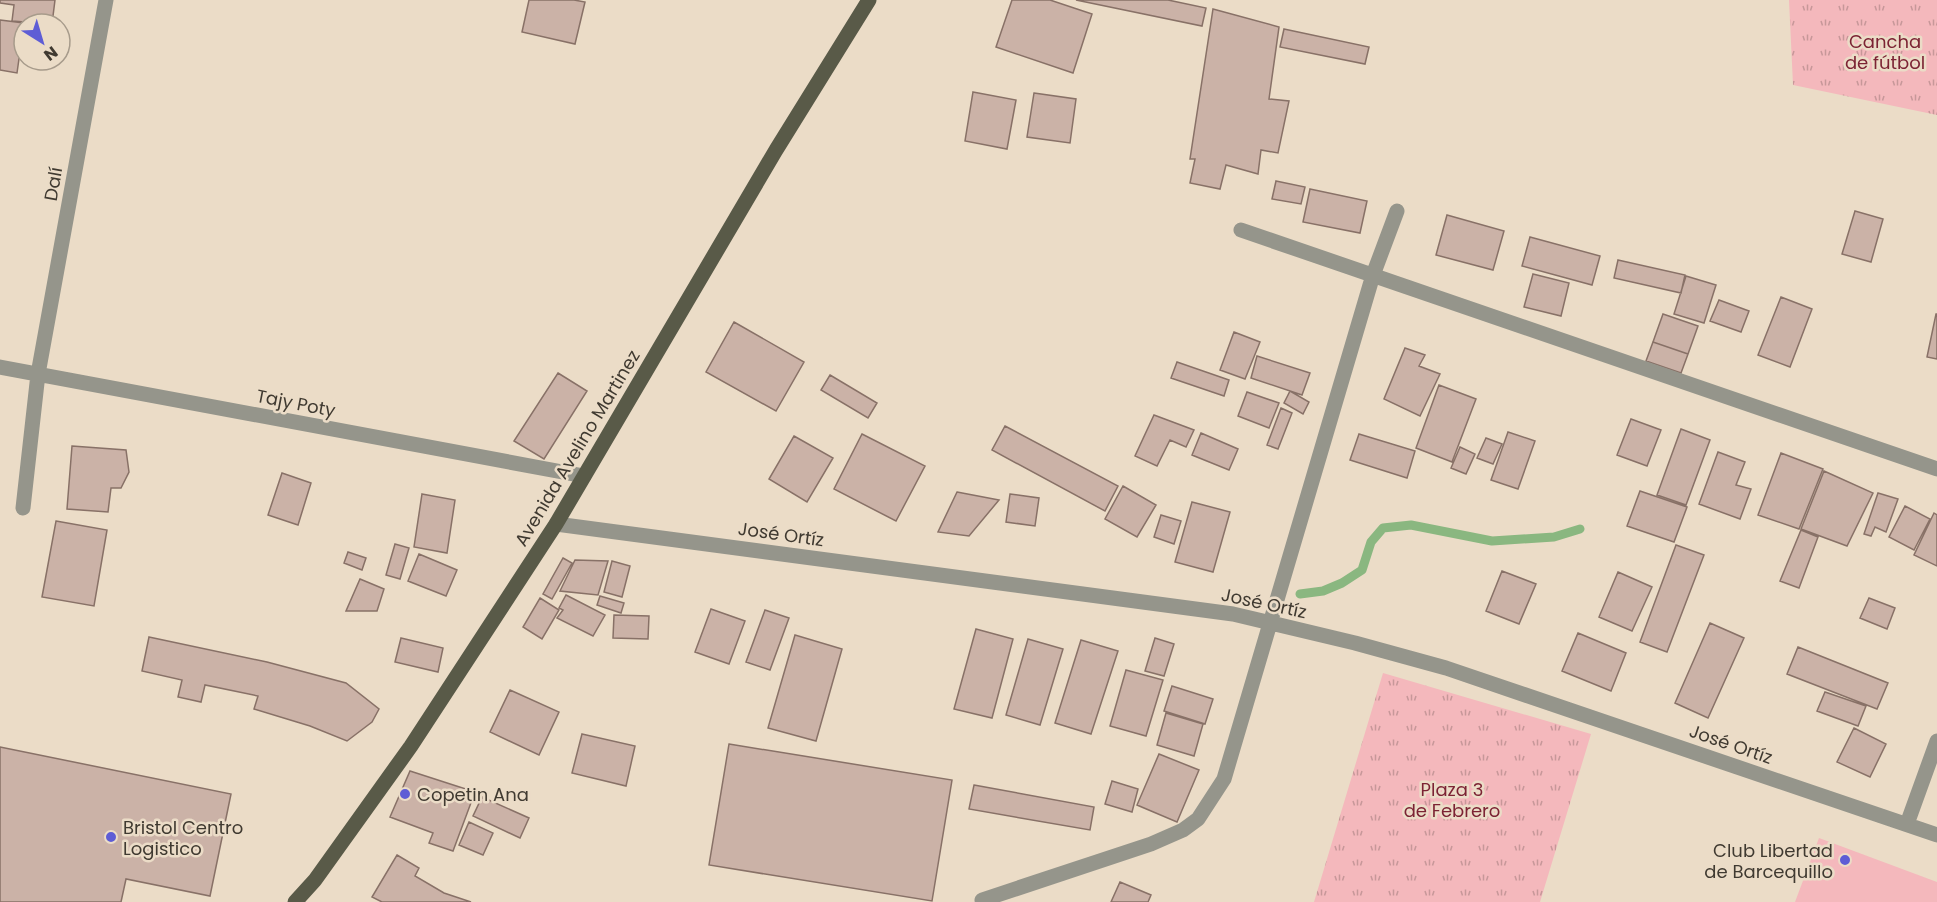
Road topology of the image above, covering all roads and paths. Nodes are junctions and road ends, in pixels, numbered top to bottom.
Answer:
1 (106, 0) edge
2 (869, 0) edge
3 (1397, 211) dead end
4 (1241, 230) dead end
5 (1373, 275) junction
6 (0, 367) edge
7 (38, 374) junction
8 (1937, 469) edge
9 (584, 476) junction
10 (23, 508) dead end
11 (556, 524) junction
12 (1272, 623) junction
13 (1937, 741) edge
14 (1907, 824) junction
15 (1937, 835) edge
16 (982, 900) dead end
17 (295, 902) edge

1 - 7 street, Dalí
2 - 9 main road, Avenida Avelino Martinez
3 - 5 street
4 - 5 street
5 - 8 street
5 - 12 street
6 - 7 street, Tajy Poty
7 - 9 street, Tajy Poty
7 - 10 street, Dalí
9 - 11 main road, Avenida Avelino Martinez
11 - 12 street, José Ortíz
11 - 17 main road, Avenida Avelino Martinez
12 - 14 street, José Ortíz
12 - 16 street
13 - 14 street
14 - 15 street, José Ortíz

